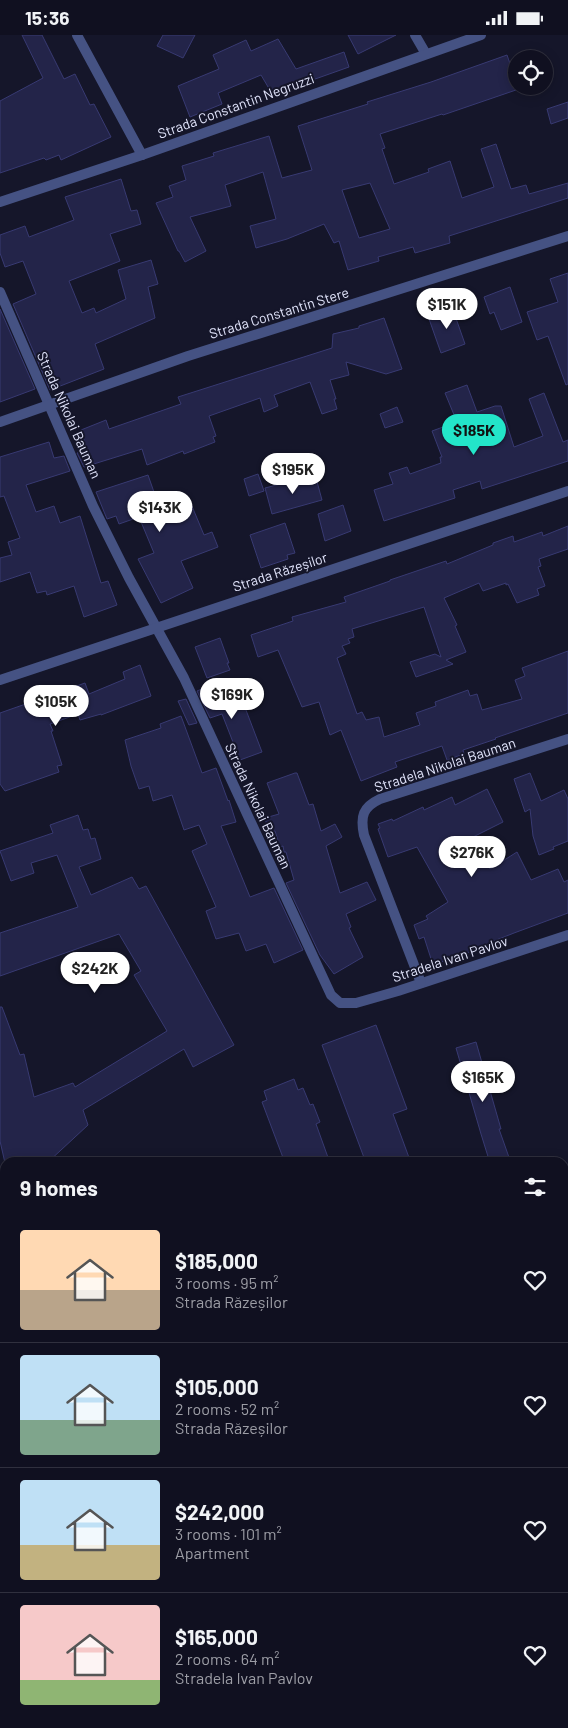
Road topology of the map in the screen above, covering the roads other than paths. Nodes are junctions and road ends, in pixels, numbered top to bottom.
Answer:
1 (77, 35) edge
2 (415, 35) edge
3 (481, 35) edge
4 (426, 54) junction
5 (142, 155) junction
6 (0, 202) edge
7 (568, 236) edge
8 (0, 292) edge
9 (50, 405) junction
10 (0, 422) edge
11 (568, 491) edge
12 (156, 627) junction
13 (0, 680) edge
14 (568, 739) edge
15 (568, 935) edge
16 (421, 983) junction
17 (340, 1003) joint

1 - 5 street
2 - 4 street
3 - 4 street, Strada Constantin Negruzzi
4 - 5 street, Strada Constantin Negruzzi
5 - 6 street, Strada Constantin Negruzzi
7 - 9 street, Strada Constantin Stere
8 - 9 street, Strada Nikolai Bauman
9 - 10 street, Strada Constantin Stere
9 - 12 street, Strada Nikolai Bauman
11 - 12 street, Strada Răzeșilor
12 - 13 street, Strada Răzeșilor
12 - 17 street, Strada Nikolai Bauman
14 - 16 street, Stradela Nikolai Bauman
15 - 16 street, Stradela Ivan Pavlov
16 - 17 street, Stradela Ivan Pavlov

